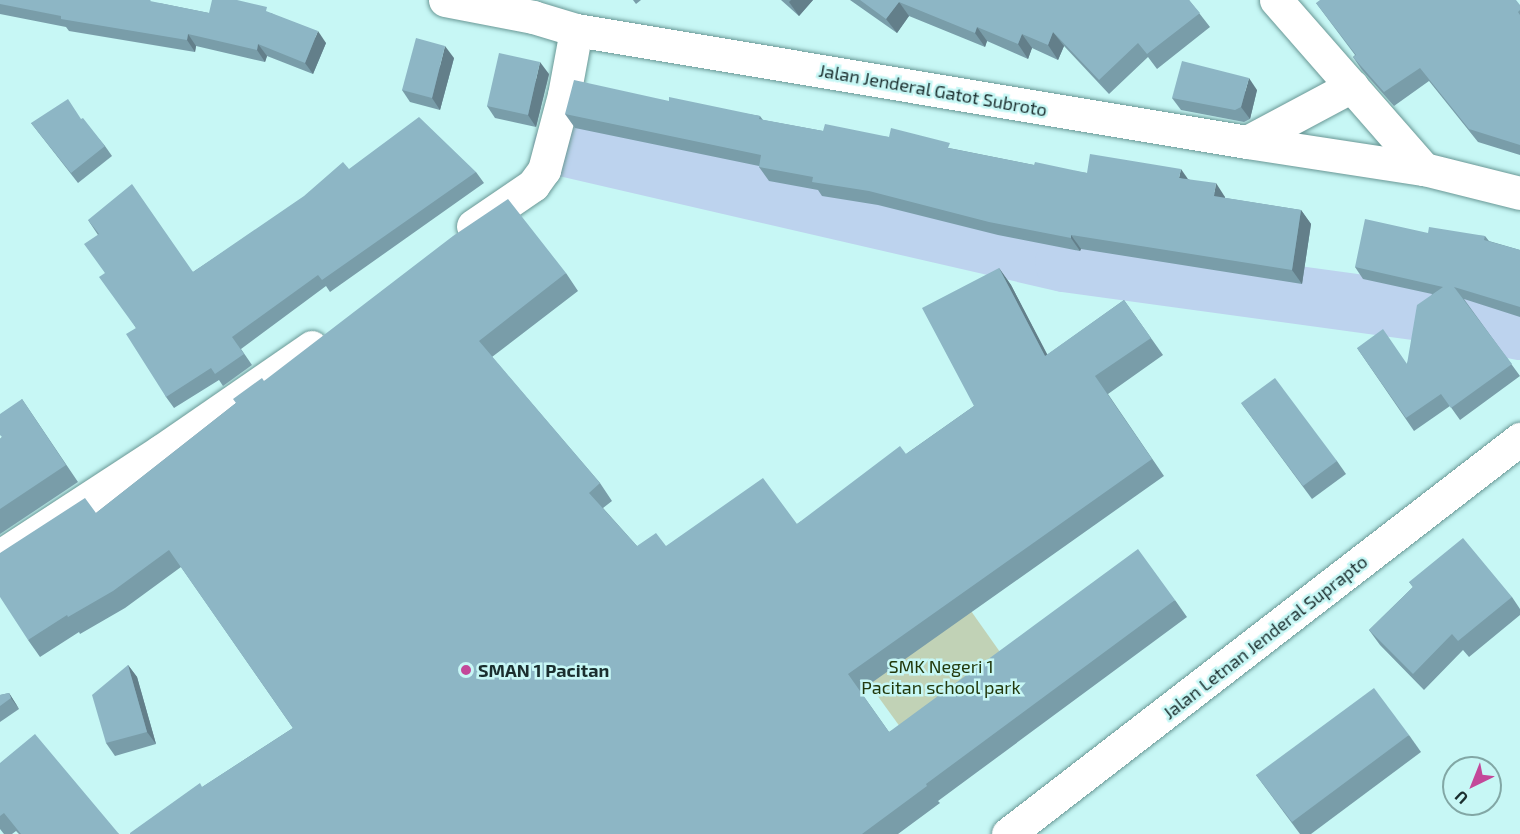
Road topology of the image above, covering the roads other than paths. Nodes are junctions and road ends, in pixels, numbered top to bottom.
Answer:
1 (445, 0) edge
2 (1276, 0) edge
3 (531, 8) edge
4 (576, 30) junction
5 (1352, 86) junction
6 (1247, 142) junction
7 (1424, 169) junction
8 (1520, 193) edge
9 (444, 246) edge
10 (335, 329) edge
11 (1520, 439) edge
12 (0, 556) edge
13 (1008, 834) edge

1 - 3 main road, Jalan Jenderal Gatot Subroto
2 - 5 main road
3 - 4 main road, Jalan Jenderal Gatot Subroto
4 - 6 main road, Jalan Jenderal Gatot Subroto
4 - 9 main road
5 - 6 main road
5 - 7 main road
6 - 7 main road, Jalan Jenderal Gatot Subroto
7 - 8 main road, Jalan Jenderal Gatot Subroto
10 - 12 main road
11 - 13 main road, Jalan Letnan Jenderal Suprapto

